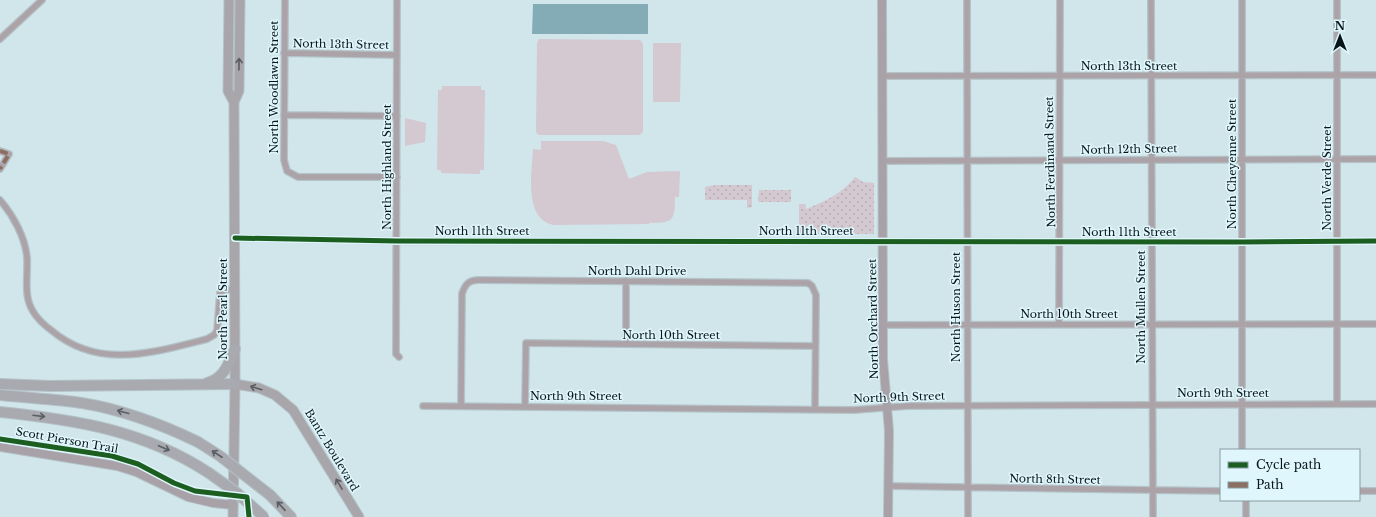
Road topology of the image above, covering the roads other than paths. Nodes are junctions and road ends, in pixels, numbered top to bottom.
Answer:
1 (42, 0) edge
2 (229, 0) edge
3 (240, 0) edge
4 (284, 0) edge
5 (397, 0) edge
6 (882, 0) edge
7 (967, 0) edge
8 (1060, 0) edge
9 (1151, 0) edge
10 (1242, 0) edge
11 (1337, 0) edge
12 (0, 39) edge
13 (284, 53) junction
14 (397, 55) junction
15 (1242, 75) junction
16 (1336, 75) junction
17 (1376, 75) edge
18 (882, 76) junction
19 (966, 76) junction
20 (1059, 76) junction
21 (1151, 76) junction
22 (234, 102) junction
23 (284, 115) junction
24 (397, 116) junction
25 (0, 151) edge
26 (967, 159) junction
27 (1152, 159) junction
28 (1242, 159) junction
29 (1336, 159) junction
30 (1376, 159) edge
31 (882, 160) junction
32 (1060, 160) junction
33 (0, 169) edge
34 (397, 177) junction
35 (0, 200) edge
36 (235, 238) junction
37 (397, 240) junction
38 (966, 241) junction
39 (1151, 241) junction
40 (1337, 241) junction
41 (1376, 241) edge
42 (883, 242) junction
43 (1061, 242) junction
44 (1242, 242) junction
45 (626, 281) junction
46 (235, 288) junction
47 (1059, 324) junction
48 (1243, 324) junction
49 (1337, 324) junction
50 (1376, 324) edge
51 (883, 325) junction
52 (966, 325) junction
53 (1152, 325) junction
54 (626, 344) junction
55 (815, 346) junction
56 (235, 349) junction
57 (399, 357) dead end
58 (0, 384) edge
59 (235, 384) junction
60 (199, 385) junction
61 (0, 395) edge
62 (1337, 403) junction
63 (1241, 404) junction
64 (1376, 404) edge
65 (1151, 405) junction
66 (423, 406) dead end
67 (461, 406) junction
68 (966, 406) junction
69 (525, 407) junction
70 (888, 408) junction
71 (815, 409) junction
72 (0, 412) edge
73 (0, 447) edge
74 (1242, 448) dead end
75 (888, 486) junction
76 (968, 488) junction
77 (1153, 490) junction
78 (1220, 491) edge
79 (1360, 492) edge
80 (1376, 492) edge
81 (1246, 501) edge
82 (233, 505) junction
83 (233, 517) edge
84 (264, 517) edge
85 (291, 517) edge
86 (359, 517) edge
87 (888, 517) edge
88 (968, 517) edge
89 (1153, 517) edge
90 (1246, 517) edge

1 - 12 street
2 - 22 main road, North Pearl Street
22 -> 3 main road, North Pearl Street
4 - 13 street, North Woodlawn Street
5 - 14 street, North Highland Street
6 - 18 street, North Orchard Street
7 - 19 street, North Huson Street
8 - 20 street, North Ferdinand Street
9 - 21 street, North Mullen Street
10 - 15 street, North Cheyenne Street
11 - 16 street, North Verde Street
13 - 14 street, North 13th Street
13 - 23 street, North Woodlawn Street
14 - 24 street, North Highland Street
15 - 16 street, North 13th Street
15 - 21 street, North 13th Street
15 - 28 street, North Cheyenne Street
16 - 17 street, North 13th Street
16 - 29 street, North Verde Street
18 - 19 street, North 13th Street
18 - 31 street, North Orchard Street
19 - 20 street, North 13th Street
19 - 26 street, North Huson Street
20 - 21 street, North 13th Street
20 - 32 street, North Ferdinand Street
21 - 27 street, North Mullen Street
22 - 36 main road, North Pearl Street
23 - 24 street
23 - 34 street, North Woodlawn Street
24 - 34 street, North Highland Street
25 - 33 street
26 - 31 street, North 12th Street
26 - 32 street, North 12th Street
26 - 38 street, North Huson Street
27 - 28 street, North 12th Street
27 - 32 street, North 12th Street
27 - 39 street, North Mullen Street
28 - 29 street, North 12th Street
28 - 44 street, North Cheyenne Street
29 - 30 street, North 12th Street
29 - 40 street, North Verde Street
31 - 42 street, North Orchard Street
32 - 43 street, North Ferdinand Street
34 - 37 street, North Highland Street
35 - 46 street
36 - 37 street, North 11th Street
36 - 46 main road, North Pearl Street
37 - 42 street, North 11th Street
37 - 57 street, North Highland Street
38 - 42 street, North 11th Street
38 - 43 street, North 11th Street
38 - 52 street, North Huson Street
39 - 43 street, North 11th Street
39 - 44 street, North 11th Street
39 - 53 street, North Mullen Street
40 - 41 street, North 11th Street
40 - 44 street, North 11th Street
40 - 49 street, North Verde Street
42 - 51 street, North Orchard Street
43 - 47 street, North Ferdinand Street
44 - 48 street, North Cheyenne Street
45 - 54 street
45 - 55 street, North Dahl Drive
45 - 67 street, North Dahl Drive
46 - 56 main road, North Pearl Street
47 - 52 street, North 10th Street
47 - 53 street, North 10th Street
48 - 49 street, North 10th Street
48 - 53 street, North 10th Street
48 - 63 street, North Cheyenne Street
49 - 50 street, North 10th Street
49 - 62 street, North Verde Street
51 - 52 street, North 10th Street
51 - 70 street, North Orchard Street
52 - 68 street, North Huson Street
53 - 65 street, North Mullen Street
54 - 55 street, North 10th Street
54 - 69 street, North 10th Street
55 - 71 street
56 - 59 main road, North Pearl Street
56 - 60 highway
58 - 60 highway
59 - 60 highway
59 - 82 main road, North Pearl Street
86 -> 59 main road, Bantz Boulevard
85 -> 61 highway, bridge
62 - 63 street, North 9th Street
62 - 64 street, North 9th Street
63 - 65 street, North 9th Street
63 - 74 street, North Cheyenne Street
65 - 68 street, North 9th Street
65 - 77 street, North Mullen Street
66 - 67 street, North 9th Street
67 - 69 street, North 9th Street
68 - 70 street, North 9th Street
68 - 76 street, North Huson Street
69 - 71 street, North 9th Street
70 - 71 street, North 9th Street
70 - 75 street, North Orchard Street
72 -> 84 highway, bridge
73 - 82 street
75 - 76 street, North 8th Street
75 - 87 street, North Orchard Street
76 - 77 street, North 8th Street
76 - 88 street, North Huson Street
77 - 78 street, North 8th Street
77 - 89 street, North Mullen Street
79 - 80 street
81 - 90 street
82 - 83 main road, North Pearl Street

